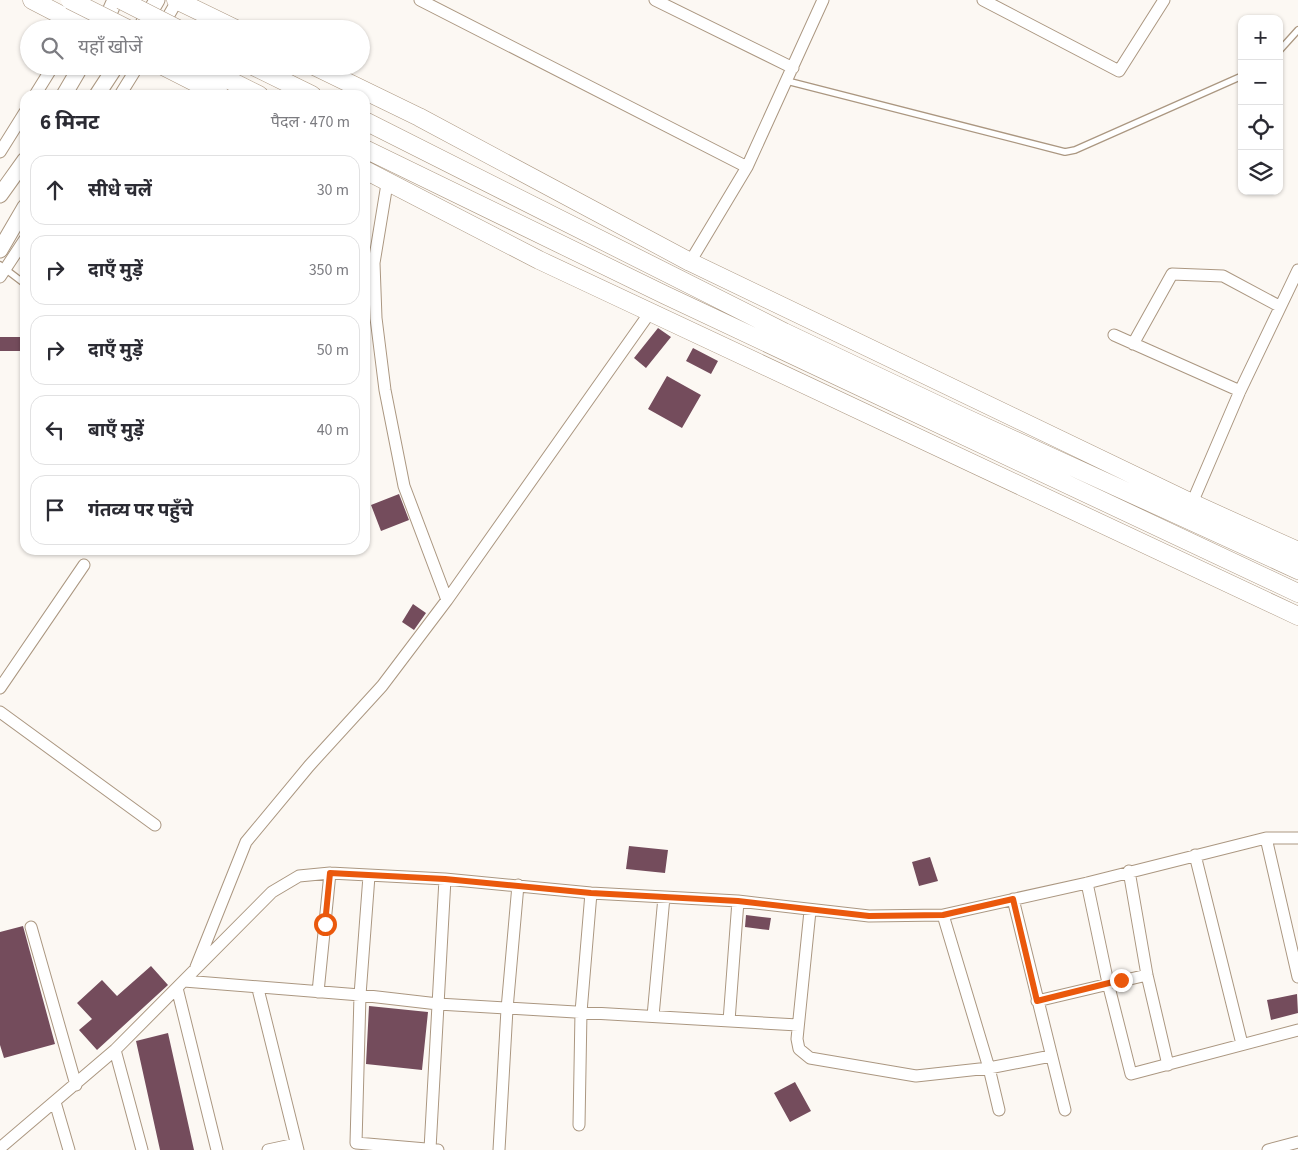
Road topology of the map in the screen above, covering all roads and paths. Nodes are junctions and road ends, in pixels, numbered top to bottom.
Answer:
1 (32, 0) edge
2 (70, 0) edge
3 (94, 0) edge
4 (115, 0) edge
5 (121, 0) edge
6 (157, 0) edge
7 (176, 0) edge
8 (420, 0) edge
9 (656, 0) edge
10 (823, 0) edge
11 (983, 0) edge
12 (1164, 0) edge
13 (68, 20) edge
14 (84, 20) edge
15 (106, 20) edge
16 (110, 20) edge
17 (145, 20) edge
18 (160, 20) edge
19 (166, 20) edge
20 (217, 20) edge
21 (1298, 30) edge
22 (1283, 47) edge
23 (793, 68) junction
24 (47, 75) edge
25 (76, 75) edge
26 (110, 75) edge
27 (132, 75) edge
28 (181, 75) edge
29 (219, 75) edge
30 (272, 75) edge
31 (333, 75) edge
32 (1238, 78) edge
33 (787, 82) junction
34 (38, 90) edge
35 (67, 90) edge
36 (99, 90) edge
37 (123, 90) edge
38 (210, 90) edge
39 (249, 90) edge
40 (302, 90) edge
41 (363, 90) edge
42 (370, 93) edge
43 (20, 120) edge
44 (370, 124) edge
45 (370, 151) edge
46 (0, 152) edge
47 (20, 167) edge
48 (746, 167) junction
49 (370, 173) edge
50 (387, 184) junction
51 (0, 195) edge
52 (20, 216) edge
53 (20, 246) edge
54 (0, 250) edge
55 (690, 262) junction
56 (1298, 270) edge
57 (2, 271) edge
58 (20, 281) edge
59 (1279, 306) junction
60 (651, 311) junction
61 (1114, 336) dead end
62 (1133, 344) junction
63 (1240, 391) junction
64 (1192, 503) junction
65 (1298, 551) edge
66 (84, 565) dead end
67 (1298, 570) edge
68 (1298, 593) edge
69 (447, 600) junction
70 (1298, 616) edge
71 (0, 688) edge
72 (0, 712) edge
73 (154, 825) dead end
74 (1266, 838) junction
75 (1298, 838) edge
76 (1195, 855) junction
77 (1129, 871) junction
78 (330, 873) junction
79 (369, 876) junction
80 (445, 879) junction
81 (1087, 883) junction
82 (518, 885) junction
83 (591, 893) junction
84 (664, 897) junction
85 (1013, 899) junction
86 (738, 901) junction
87 (810, 910) junction
88 (943, 915) junction
89 (31, 927) dead end
90 (194, 972) junction
91 (1147, 975) junction
92 (1298, 977) edge
93 (1108, 983) junction
94 (181, 985) junction
95 (258, 989) junction
96 (318, 992) junction
97 (360, 995) junction
98 (1037, 1001) junction
99 (438, 1004) junction
100 (507, 1009) junction
101 (581, 1012) junction
102 (654, 1016) junction
103 (729, 1022) junction
104 (798, 1025) junction
105 (1298, 1030) edge
106 (1242, 1044) junction
107 (116, 1050) junction
108 (1051, 1056) junction
109 (1168, 1065) junction
110 (989, 1068) junction
111 (76, 1085) junction
112 (56, 1102) junction
113 (999, 1110) dead end
114 (1065, 1110) dead end
115 (579, 1126) dead end
116 (1298, 1142) edge
117 (297, 1147) edge
118 (0, 1148) edge
119 (430, 1149) edge
120 (69, 1150) edge
121 (142, 1150) edge
122 (217, 1150) edge
123 (268, 1150) edge
124 (438, 1150) edge
125 (499, 1150) edge
126 (1268, 1150) edge

1 - 13 main road
2 - 16 main road, bridge
3 - 14 street
4 - 15 street
5 - 18 main road, bridge
6 - 17 street
7 - 19 street
7 - 20 main road
8 - 48 street
9 - 23 street
10 - 23 street
11 - 12 street
21 - 22 lane
23 - 33 street
24 - 34 street
25 - 35 street
26 - 36 street
27 - 37 street
28 - 38 main road
29 - 39 main road
30 - 40 main road
31 - 41 main road
32 - 33 lane
33 - 48 street
42 - 55 main road
43 - 46 street
44 - 67 main road
45 - 68 main road
47 - 51 street
48 - 55 street
49 - 50 main road
50 - 60 main road
50 - 69 street
52 - 54 street
53 - 57 street
55 - 64 main road
56 - 59 street
57 - 58 lane
59 - 62 street
59 - 63 street
60 - 69 street
60 - 70 main road
61 - 62 street
62 - 63 street
63 - 64 street
64 - 65 main road
66 - 71 street
69 - 90 street
72 - 73 street
74 - 75 street
74 - 76 street
74 - 92 street
76 - 77 street
76 - 106 street
77 - 81 street
77 - 91 street
78 - 79 street
78 - 90 street
78 - 96 street
79 - 80 street
79 - 97 street
80 - 82 street
80 - 99 street
81 - 85 street
81 - 93 street
82 - 83 street
82 - 100 street
83 - 84 street
83 - 101 street
84 - 86 street
84 - 102 street
85 - 88 street
85 - 98 street
86 - 87 street
86 - 103 street
87 - 88 street
87 - 104 street
88 - 110 street
89 - 111 street
90 - 94 street
91 - 93 street
91 - 109 street
93 - 98 street
93 - 109 street
94 - 95 street
94 - 107 street
94 - 122 street
95 - 96 street
95 - 117 street
96 - 97 street
97 - 99 street
97 - 119 street
98 - 108 street
99 - 100 street
99 - 119 street
100 - 101 street
100 - 125 street
101 - 102 street
101 - 115 street
102 - 103 street
103 - 104 street
104 - 110 street
105 - 106 street
106 - 109 street
107 - 111 street
107 - 121 street
108 - 110 street
108 - 114 street
110 - 113 street
111 - 112 street
112 - 118 street
112 - 120 street
116 - 126 street
117 - 123 street
119 - 124 street

